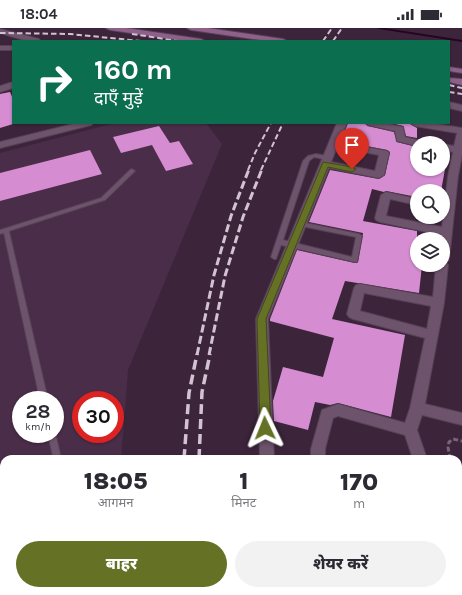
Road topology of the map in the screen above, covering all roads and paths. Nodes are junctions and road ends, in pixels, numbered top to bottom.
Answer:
1 (110, 28) edge
2 (191, 28) edge
3 (0, 31) edge
4 (32, 40) edge
5 (195, 40) edge
6 (276, 40) edge
7 (0, 48) edge
8 (12, 48) edge
9 (450, 69) edge
10 (462, 71) edge
11 (450, 80) edge
12 (462, 82) edge
13 (12, 86) edge
14 (0, 88) edge
15 (450, 106) edge
16 (462, 108) edge
17 (84, 124) edge
18 (342, 124) edge
19 (381, 124) edge
20 (421, 124) edge
21 (401, 126) edge
22 (462, 131) edge
23 (410, 141) edge
24 (333, 144) junction
25 (0, 145) edge
26 (450, 148) edge
27 (458, 150) junction
28 (326, 161) junction
29 (132, 170) dead end
30 (458, 177) edge
31 (450, 197) edge
32 (410, 200) edge
33 (301, 224) junction
34 (446, 224) edge
35 (3, 231) edge
36 (446, 232) joint
37 (280, 242) junction
38 (292, 245) junction
39 (274, 257) dead end
40 (441, 272) edge
41 (438, 303) junction
42 (431, 335) junction
43 (42, 391) edge
44 (418, 408) junction
45 (462, 419) edge
46 (410, 430) junction
47 (462, 441) edge
48 (54, 443) edge
49 (56, 455) edge
50 (266, 455) edge
51 (318, 455) edge
52 (419, 455) edge
53 (449, 455) edge

1 - 5 main road
2 - 6 main road
3 - 4 street
7 - 8 street
9 - 10 main road
11 - 12 main road
13 - 14 street
15 - 16 street
17 - 25 street
18 - 24 street
19 - 21 street
20 - 22 street
21 - 23 street
22 - 27 street
24 - 28 street
24 - 28 street
26 - 27 street
27 - 30 street
28 - 33 street
28 - 37 lane
29 - 35 lane
30 - 31 street
32 - 36 street
33 - 38 street
33 - 38 lane
34 - 36 street
35 - 43 lane
37 - 38 lane
37 - 39 lane
38 - 50 street
40 - 41 street
41 - 42 street
41 - 42 street
42 - 44 street
44 - 45 street
44 - 46 street
46 - 51 street
46 - 52 street
47 - 53 path
48 - 49 lane

